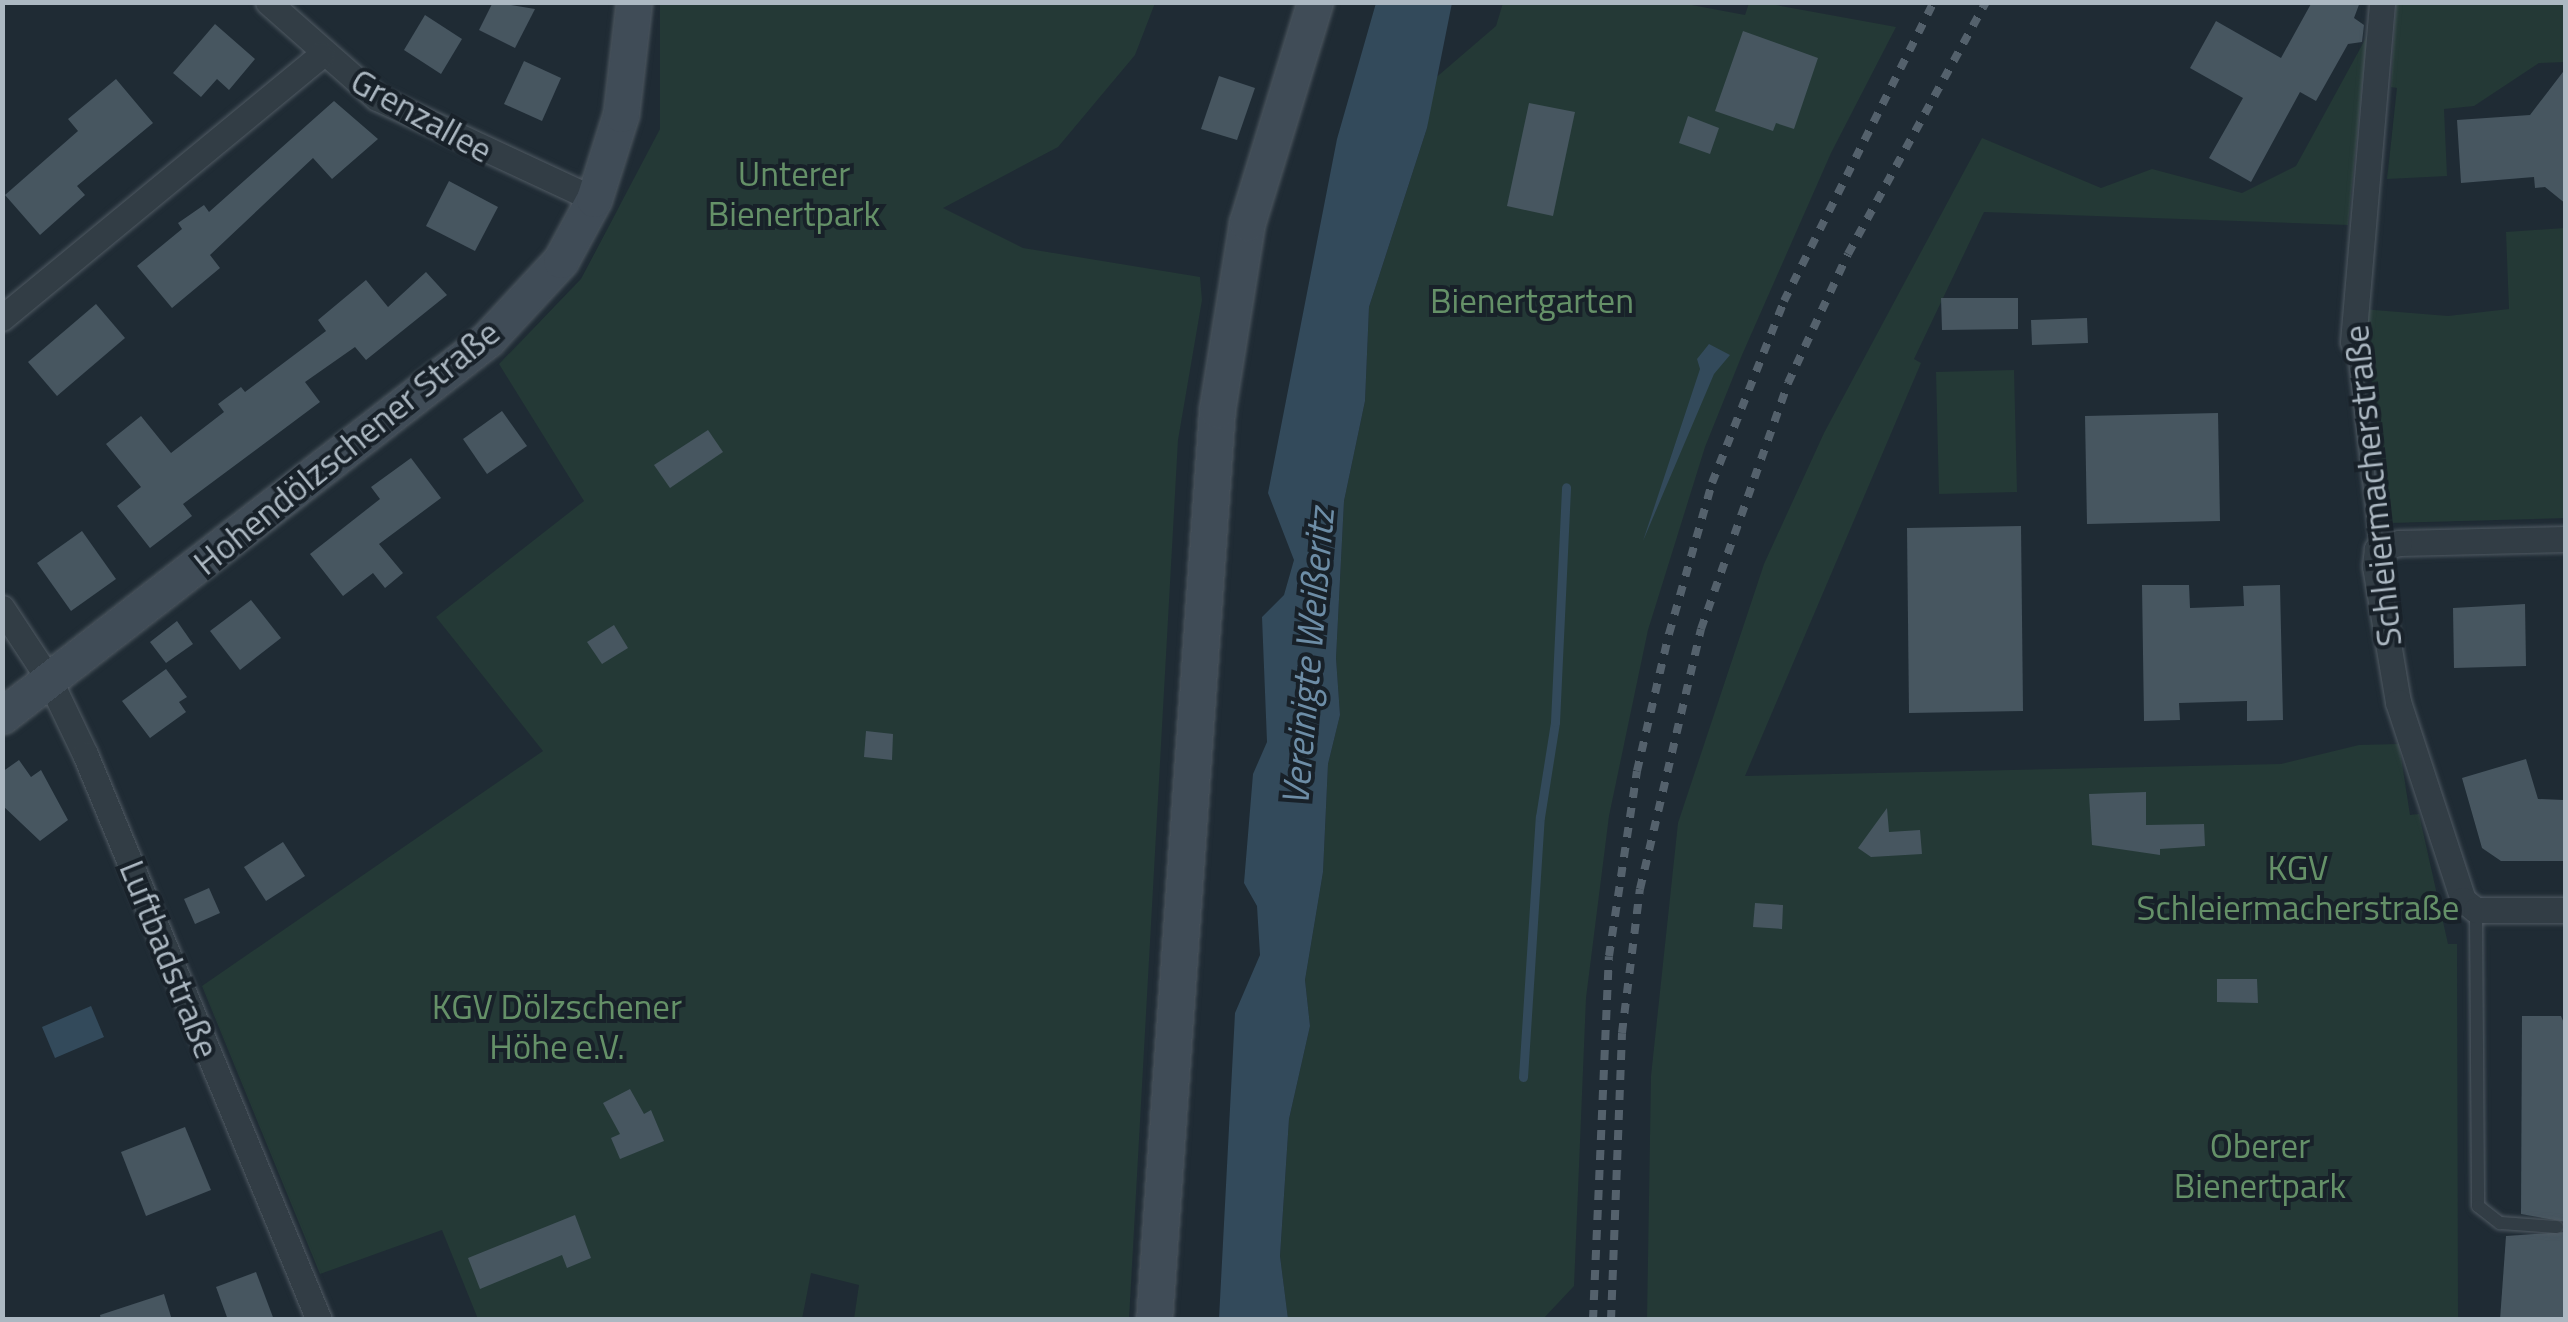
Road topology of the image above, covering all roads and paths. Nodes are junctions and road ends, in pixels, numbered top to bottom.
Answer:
1 (268, 2) edge
2 (634, 2) edge
3 (1315, 2) edge
4 (2382, 2) edge
5 (321, 55) junction
6 (594, 198) junction
7 (2, 318) edge
8 (2353, 342) joint
9 (2566, 539) edge
10 (2377, 549) junction
11 (2, 608) edge
12 (50, 681) junction
13 (2, 716) edge
14 (2470, 905) junction
15 (2566, 910) edge
16 (2557, 1227) dead end
17 (319, 1320) edge
18 (1154, 1320) edge

1 - 5 street, Grenzallee
2 - 6 main road, Hohendölzschener Straße
3 - 18 main road
4 - 8 street, Schleiermacherstraße
5 - 6 street, Grenzallee
5 - 7 street
6 - 12 main road, Hohendölzschener Straße
8 - 10 lane, Schleiermacherstraße
9 - 10 street
10 - 14 street, Schleiermacherstraße
11 - 12 street, Luftbadstraße
12 - 13 main road, Hohendölzschener Straße
12 - 17 street, Luftbadstraße
14 - 15 street
14 - 16 lane

